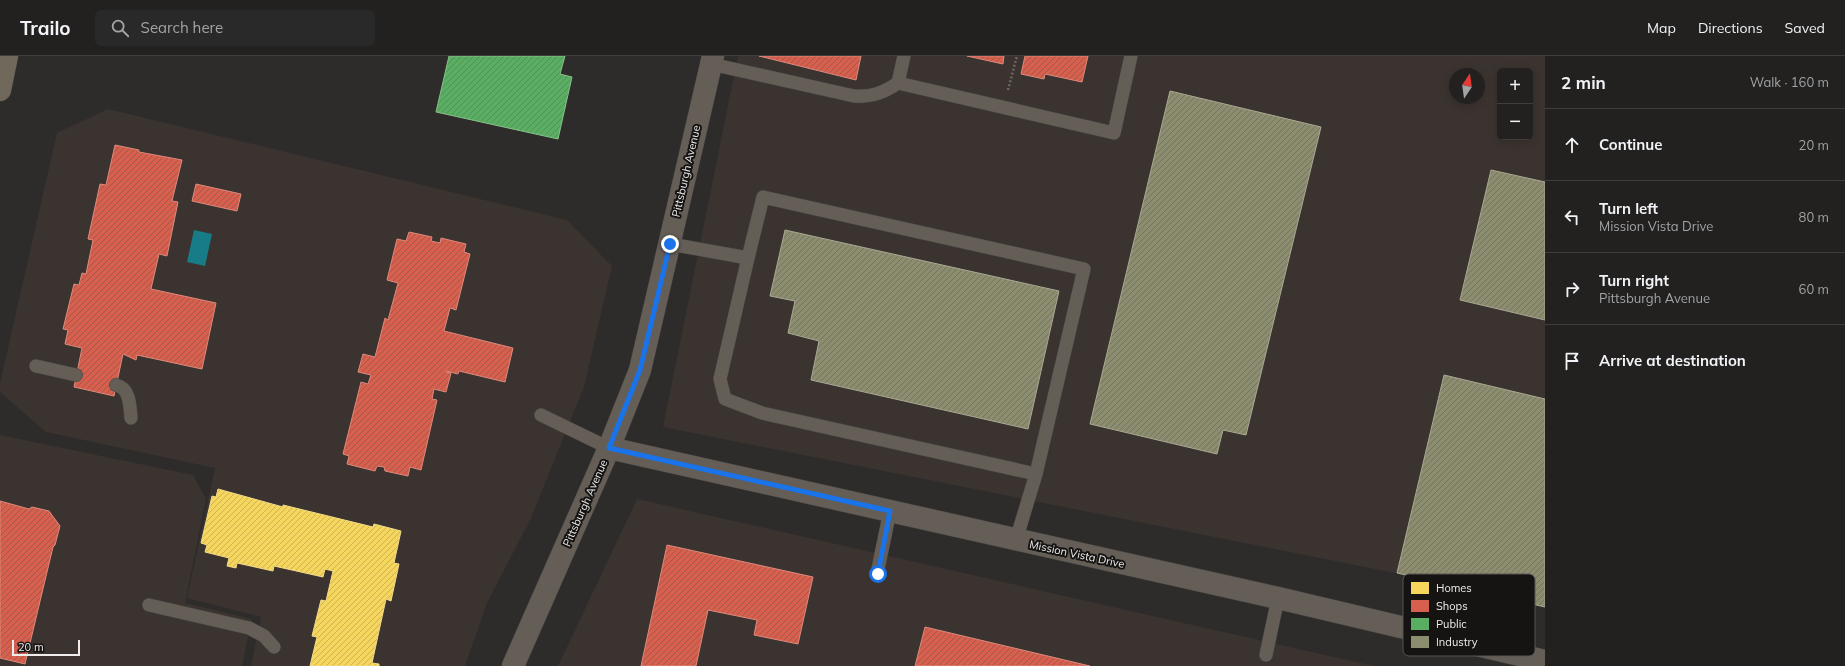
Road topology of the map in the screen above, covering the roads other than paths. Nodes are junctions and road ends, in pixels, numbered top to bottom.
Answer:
1 (7, 56) edge
2 (904, 56) edge
3 (1131, 56) edge
4 (712, 60) edge
5 (898, 83) junction
6 (0, 90) edge
7 (670, 244) junction
8 (748, 258) junction
9 (36, 366) dead end
10 (76, 375) dead end
11 (116, 385) dead end
12 (541, 414) dead end
13 (131, 418) dead end
14 (609, 448) junction
15 (1036, 474) junction
16 (890, 511) junction
17 (1016, 540) junction
18 (878, 574) dead end
19 (1278, 598) junction
20 (149, 605) dead end
21 (1403, 627) edge
22 (274, 647) dead end
23 (1266, 655) dead end
24 (1524, 656) edge
25 (1545, 661) edge
26 (513, 666) edge

1 - 6 main road
2 - 5 lane
3 - 5 lane
4 - 5 lane
4 - 7 street, Pittsburgh Avenue
7 - 8 lane
7 - 14 street, Pittsburgh Avenue
8 - 15 lane
8 - 15 lane
9 - 10 lane
11 - 13 lane
12 - 14 lane
14 - 16 street, Mission Vista Drive
14 - 26 street, Pittsburgh Avenue
15 - 17 lane
16 - 17 street, Mission Vista Drive
16 - 18 lane
17 - 19 street, Mission Vista Drive
19 - 21 street, Mission Vista Drive
19 - 23 lane
20 - 22 lane
24 - 25 street, Mission Vista Drive

